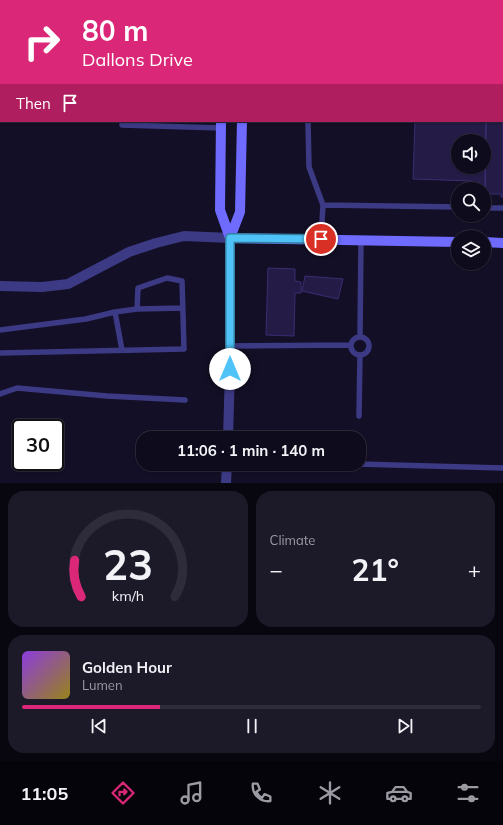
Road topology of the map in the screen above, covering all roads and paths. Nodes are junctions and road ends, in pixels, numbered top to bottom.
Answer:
1 (123, 122) edge
2 (242, 122) edge
3 (308, 122) edge
4 (150, 123) edge
5 (221, 124) edge
6 (322, 205) junction
7 (451, 207) edge
8 (491, 208) edge
9 (503, 208) edge
10 (230, 238) junction
11 (321, 239) junction
12 (361, 240) junction
13 (451, 242) edge
14 (491, 242) edge
15 (503, 242) edge
16 (0, 286) edge
17 (183, 308) junction
18 (137, 309) junction
19 (115, 312) junction
20 (0, 330) edge
21 (360, 337) junction
22 (230, 346) junction
23 (350, 346) junction
24 (122, 350) junction
25 (0, 353) edge
26 (360, 355) junction
27 (0, 394) edge
28 (185, 400) dead end
29 (358, 416) dead end
30 (228, 431) edge
31 (366, 464) edge
32 (503, 468) edge
33 (227, 471) edge
34 (226, 483) edge

1 - 4 lane
2 - 10 street
3 - 6 lane
4 - 5 lane
5 - 10 street
6 - 7 lane
6 - 11 lane
8 - 9 lane
10 - 11 street
10 - 16 street
10 - 22 street
11 - 12 street
12 - 13 street
12 - 21 lane
14 - 15 street
17 - 18 lane
17 - 18 lane
17 - 24 lane
18 - 19 lane
19 - 20 lane
19 - 24 lane
21 - 23 lane
21 - 26 lane
22 - 23 lane
22 - 30 street
23 - 26 lane
24 - 25 lane
26 - 29 lane
27 - 28 lane
31 - 32 lane
33 - 34 street

